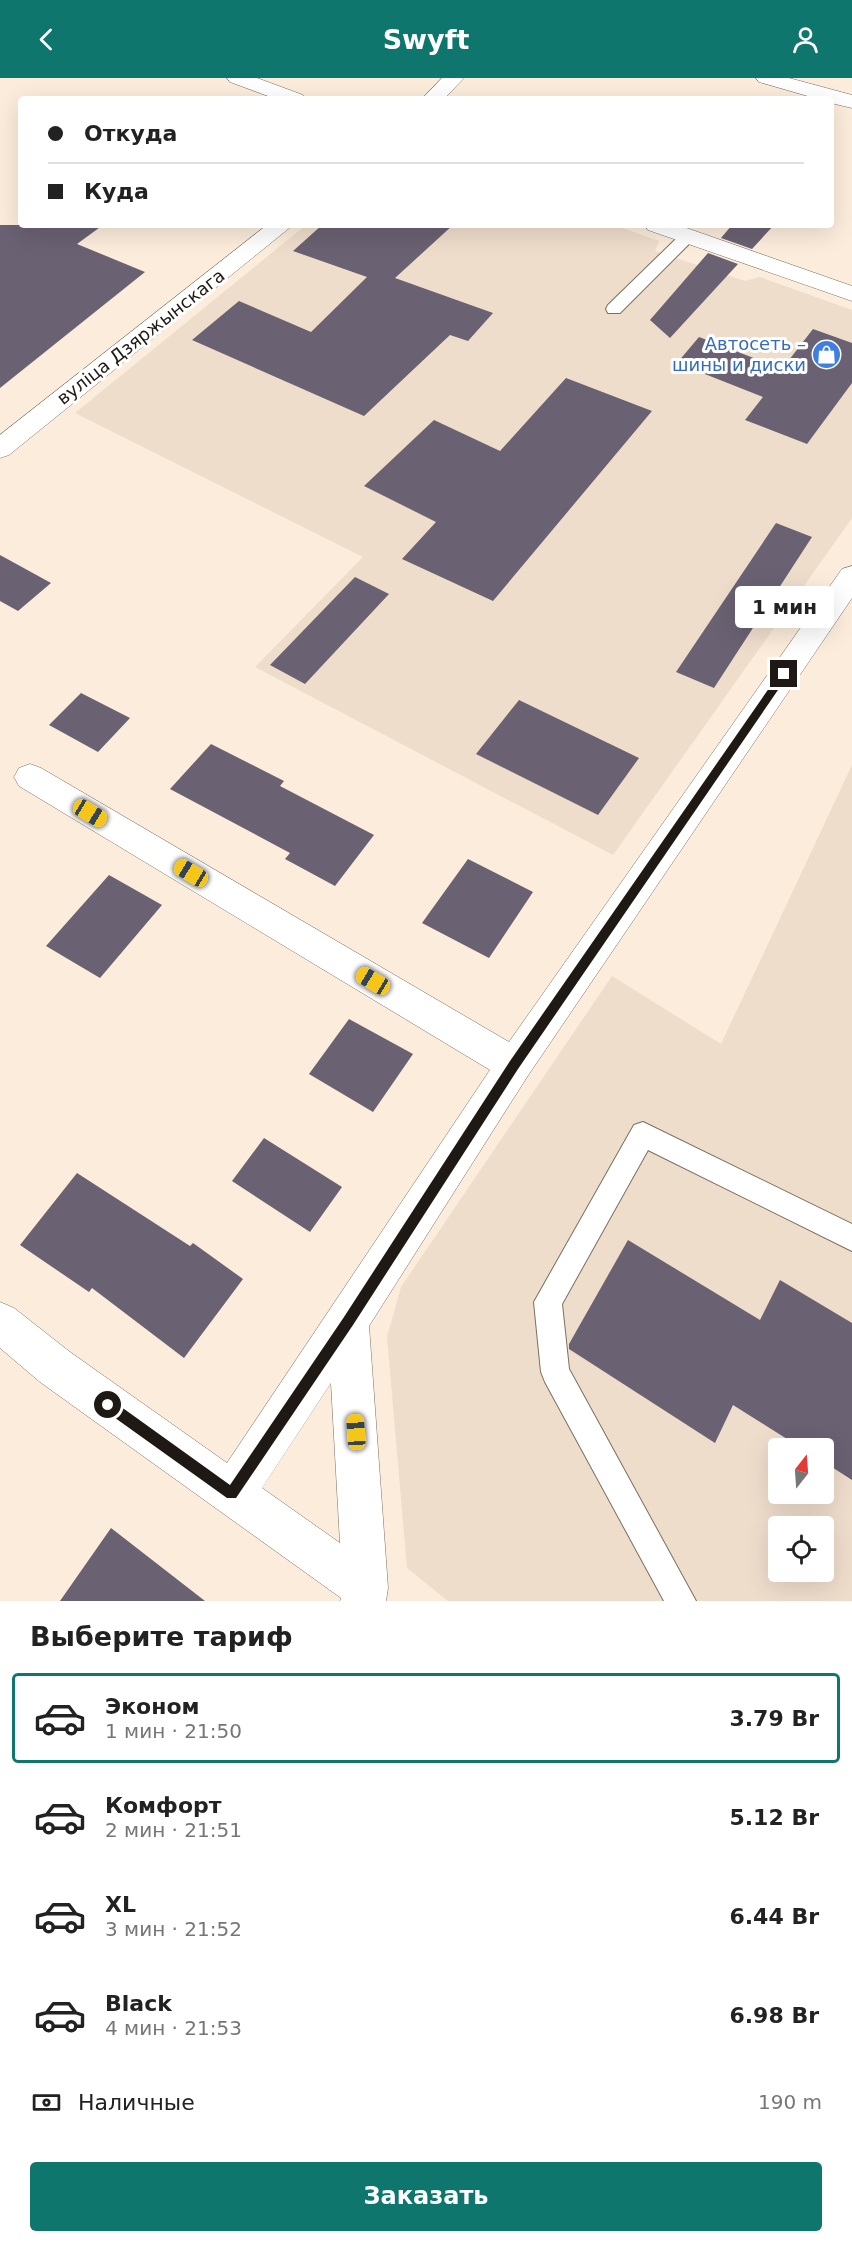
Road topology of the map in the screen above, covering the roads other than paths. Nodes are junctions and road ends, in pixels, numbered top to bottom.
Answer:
1 (237, 78) edge
2 (454, 78) edge
3 (766, 78) edge
4 (288, 96) edge
5 (435, 96) edge
6 (830, 96) edge
7 (834, 97) edge
8 (852, 102) edge
9 (277, 228) edge
10 (665, 228) edge
11 (688, 236) junction
12 (852, 294) edge
13 (614, 309) dead end
14 (0, 448) edge
15 (852, 576) edge
16 (30, 777) dead end
17 (514, 1065) junction
18 (852, 1238) edge
19 (348, 1321) junction
20 (0, 1322) edge
21 (232, 1494) junction
22 (364, 1595) edge
23 (681, 1601) edge

1 - 4 street
2 - 5 street
3 - 6 street
7 - 8 street
9 - 14 street, вуліца Дзяржынскага
10 - 11 street
11 - 12 street
11 - 13 lane
15 - 17 street
16 - 17 street
17 - 19 street
18 - 23 lane
19 - 21 street
19 - 22 street
20 - 21 street
21 - 22 street

